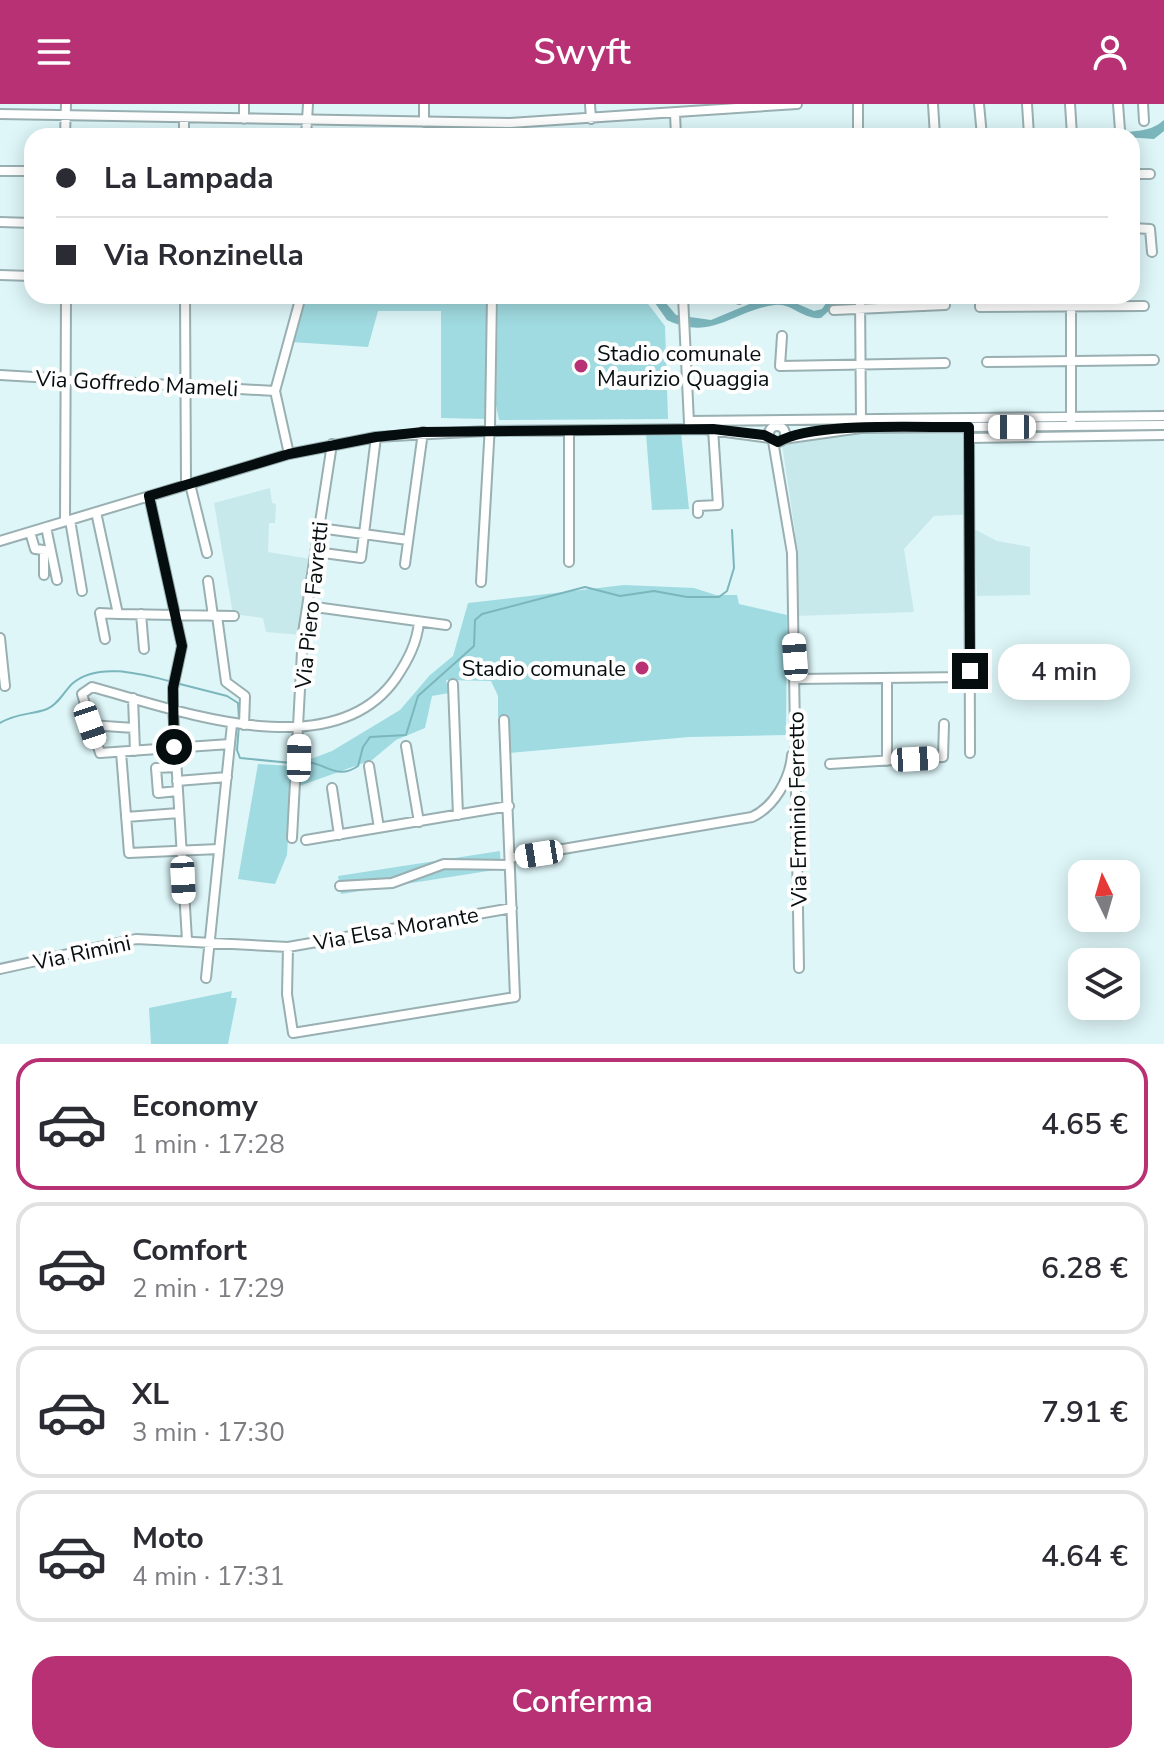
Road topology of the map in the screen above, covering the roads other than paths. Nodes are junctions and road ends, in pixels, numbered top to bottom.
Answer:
1 (66, 104) edge
2 (125, 104) edge
3 (244, 104) edge
4 (308, 104) edge
5 (424, 104) edge
6 (590, 104) edge
7 (657, 104) edge
8 (797, 104) edge
9 (858, 104) edge
10 (933, 104) edge
11 (979, 104) edge
12 (1027, 104) edge
13 (1070, 104) edge
14 (1118, 104) edge
15 (1143, 104) edge
16 (720, 107) edge
17 (11, 109) edge
18 (0, 114) edge
19 (675, 114) junction
20 (66, 115) junction
21 (657, 115) junction
22 (125, 116) junction
23 (184, 118) junction
24 (244, 119) junction
25 (591, 119) junction
26 (307, 121) junction
27 (1144, 121) dead end
28 (424, 122) junction
29 (65, 128) edge
30 (184, 128) edge
31 (307, 128) edge
32 (676, 128) edge
33 (858, 128) edge
34 (934, 128) edge
35 (981, 128) edge
36 (1029, 128) edge
37 (1072, 128) edge
38 (1120, 128) edge
39 (0, 171) edge
40 (24, 171) edge
41 (1140, 174) edge
42 (1150, 174) dead end
43 (0, 222) edge
44 (24, 223) edge
45 (1140, 228) edge
46 (1152, 252) dead end
47 (0, 275) edge
48 (24, 276) edge
49 (66, 304) edge
50 (185, 304) edge
51 (299, 304) edge
52 (492, 304) edge
53 (683, 304) edge
54 (860, 304) edge
55 (980, 304) edge
56 (1097, 304) edge
57 (1136, 304) edge
58 (945, 305) dead end
59 (1144, 306) dead end
60 (1030, 307) joint
61 (1071, 307) junction
62 (860, 309) junction
63 (834, 310) dead end
64 (782, 336) dead end
65 (1154, 360) dead end
66 (1072, 361) junction
67 (987, 362) dead end
68 (945, 363) dead end
69 (861, 366) junction
70 (0, 375) edge
71 (66, 379) junction
72 (185, 386) junction
73 (275, 391) junction
74 (1164, 416) edge
75 (1071, 422) junction
76 (861, 423) junction
77 (689, 425) junction
78 (1164, 425) edge
79 (969, 427) junction
80 (713, 429) junction
81 (490, 431) junction
82 (569, 431) junction
83 (423, 432) junction
84 (801, 434) junction
85 (1164, 435) edge
86 (376, 437) junction
87 (776, 437) junction
88 (969, 438) junction
89 (332, 444) junction
90 (289, 454) junction
91 (188, 485) junction
92 (149, 496) junction
93 (96, 512) junction
94 (698, 513) dead end
95 (68, 521) junction
96 (46, 527) junction
97 (319, 528) junction
98 (30, 532) junction
99 (364, 534) junction
100 (408, 540) junction
101 (0, 541) edge
102 (316, 552) junction
103 (207, 553) dead end
104 (569, 562) dead end
105 (405, 564) dead end
106 (44, 575) dead end
107 (57, 580) dead end
108 (208, 581) dead end
109 (481, 582) dead end
110 (82, 591) dead end
111 (308, 606) junction
112 (118, 614) junction
113 (141, 614) junction
114 (178, 615) junction
115 (215, 616) junction
116 (234, 616) dead end
117 (419, 622) junction
118 (446, 625) dead end
119 (0, 638) edge
120 (105, 639) dead end
121 (144, 649) dead end
122 (967, 677) dead end
123 (887, 678) junction
124 (796, 679) junction
125 (453, 684) dead end
126 (5, 686) dead end
127 (133, 698) junction
128 (173, 708) junction
129 (504, 720) dead end
130 (944, 724) dead end
131 (90, 725) junction
132 (238, 725) junction
133 (134, 728) junction
134 (299, 728) junction
135 (230, 744) junction
136 (406, 746) dead end
137 (793, 746) junction
138 (174, 747) junction
139 (135, 751) junction
140 (121, 752) junction
141 (970, 753) dead end
142 (887, 761) junction
143 (830, 764) dead end
144 (369, 766) dead end
145 (176, 767) junction
146 (227, 777) junction
147 (177, 781) junction
148 (332, 788) dead end
149 (178, 791) junction
150 (509, 806) junction
151 (179, 813) junction
152 (458, 815) junction
153 (126, 817) junction
154 (419, 822) junction
155 (379, 828) junction
156 (339, 835) junction
157 (292, 838) dead end
158 (306, 840) dead end
159 (219, 849) junction
160 (182, 850) junction
161 (510, 862) junction
162 (340, 886) dead end
163 (512, 908) junction
164 (187, 940) junction
165 (212, 943) junction
166 (284, 948) junction
167 (799, 968) dead end
168 (0, 969) edge
169 (206, 978) dead end

1 - 20 street
2 - 22 street
3 - 24 street
4 - 26 street
5 - 28 street
6 - 25 street
7 - 21 street
8 - 16 street
9 - 33 street
10 - 34 street
11 - 35 street
12 - 36 street
13 - 37 street
14 - 38 street
15 - 27 street
16 - 19 street
17 - 18 street
17 - 20 street
19 - 21 street
19 - 32 street
20 - 22 street
20 - 29 street
21 - 25 street
22 - 23 street
23 - 24 street
23 - 30 street
24 - 26 street
25 - 28 street
26 - 28 street
26 - 31 street
39 - 40 street
41 - 42 street
43 - 44 street
45 - 46 street
47 - 48 street
49 - 71 street
50 - 72 street
51 - 73 street
52 - 81 street
53 - 77 street
54 - 62 street
55 - 60 street
56 - 61 street
57 - 59 street
58 - 62 street
60 - 61 street
61 - 66 street
62 - 63 street
62 - 69 street
64 - 69 street
65 - 66 street
66 - 67 street
66 - 75 street
68 - 69 street
69 - 76 street
70 - 71 street, Via Goffredo Mameli
71 - 72 street, Via Goffredo Mameli
71 - 95 street
72 - 73 street, Via Goffredo Mameli
72 - 91 street
73 - 90 street
74 - 75 street
75 - 76 street
75 - 78 street
75 - 79 street
76 - 77 street
76 - 79 street
76 - 84 street
77 - 80 street
77 - 82 street
79 - 88 street
80 - 87 street
80 - 94 street
81 - 82 street
81 - 83 street
81 - 109 street
82 - 104 street
83 - 86 street
83 - 100 street
84 - 87 street
84 - 87 street
85 - 88 street
86 - 89 street
86 - 99 street
87 - 124 street, Via Erminio Ferretto
88 - 141 street
89 - 90 street
89 - 97 street, Via Piero Favretti
90 - 91 street
91 - 92 street
91 - 103 street
92 - 93 street
92 - 114 street
93 - 95 street
93 - 112 street
95 - 96 street
95 - 110 street
96 - 98 street
96 - 107 street
97 - 99 street
97 - 102 street, Via Piero Favretti
98 - 101 street
98 - 106 street
99 - 100 street
99 - 102 street
100 - 105 street
102 - 111 street, Via Piero Favretti
108 - 115 street
111 - 117 street
111 - 134 street, Via Piero Favretti
112 - 113 street
112 - 120 street
113 - 114 street
113 - 121 street
114 - 115 street
114 - 128 street
115 - 116 street
115 - 132 street
117 - 118 street
117 - 134 street
119 - 126 street
122 - 123 street
123 - 124 street
123 - 142 street
124 - 137 street, Via Erminio Ferretto
125 - 152 street
127 - 128 street
127 - 131 street
127 - 133 street
128 - 132 street
128 - 138 street
129 - 150 street
130 - 142 street
131 - 133 street
131 - 140 street
132 - 134 street
132 - 135 street
133 - 139 street
134 - 157 street, Via Piero Favretti
135 - 138 street
135 - 146 street
136 - 154 street
137 - 161 street
137 - 167 street, Via Erminio Ferretto
138 - 139 street
138 - 145 street
139 - 140 street
140 - 153 street
142 - 143 street
144 - 155 street
145 - 147 street
145 - 149 street
146 - 147 street
146 - 159 street
147 - 149 street
148 - 156 street
149 - 151 street
150 - 152 street
150 - 161 street
151 - 153 street
151 - 160 street
152 - 154 street
153 - 160 street
154 - 155 street
155 - 156 street
156 - 158 street
159 - 160 street
159 - 165 street
160 - 164 street
161 - 162 street
161 - 163 street
163 - 166 street, Via Elsa Morante
163 - 166 street
164 - 165 street, Via Rimini
164 - 168 street, Via Rimini
165 - 166 street, Via Rimini
165 - 169 street

